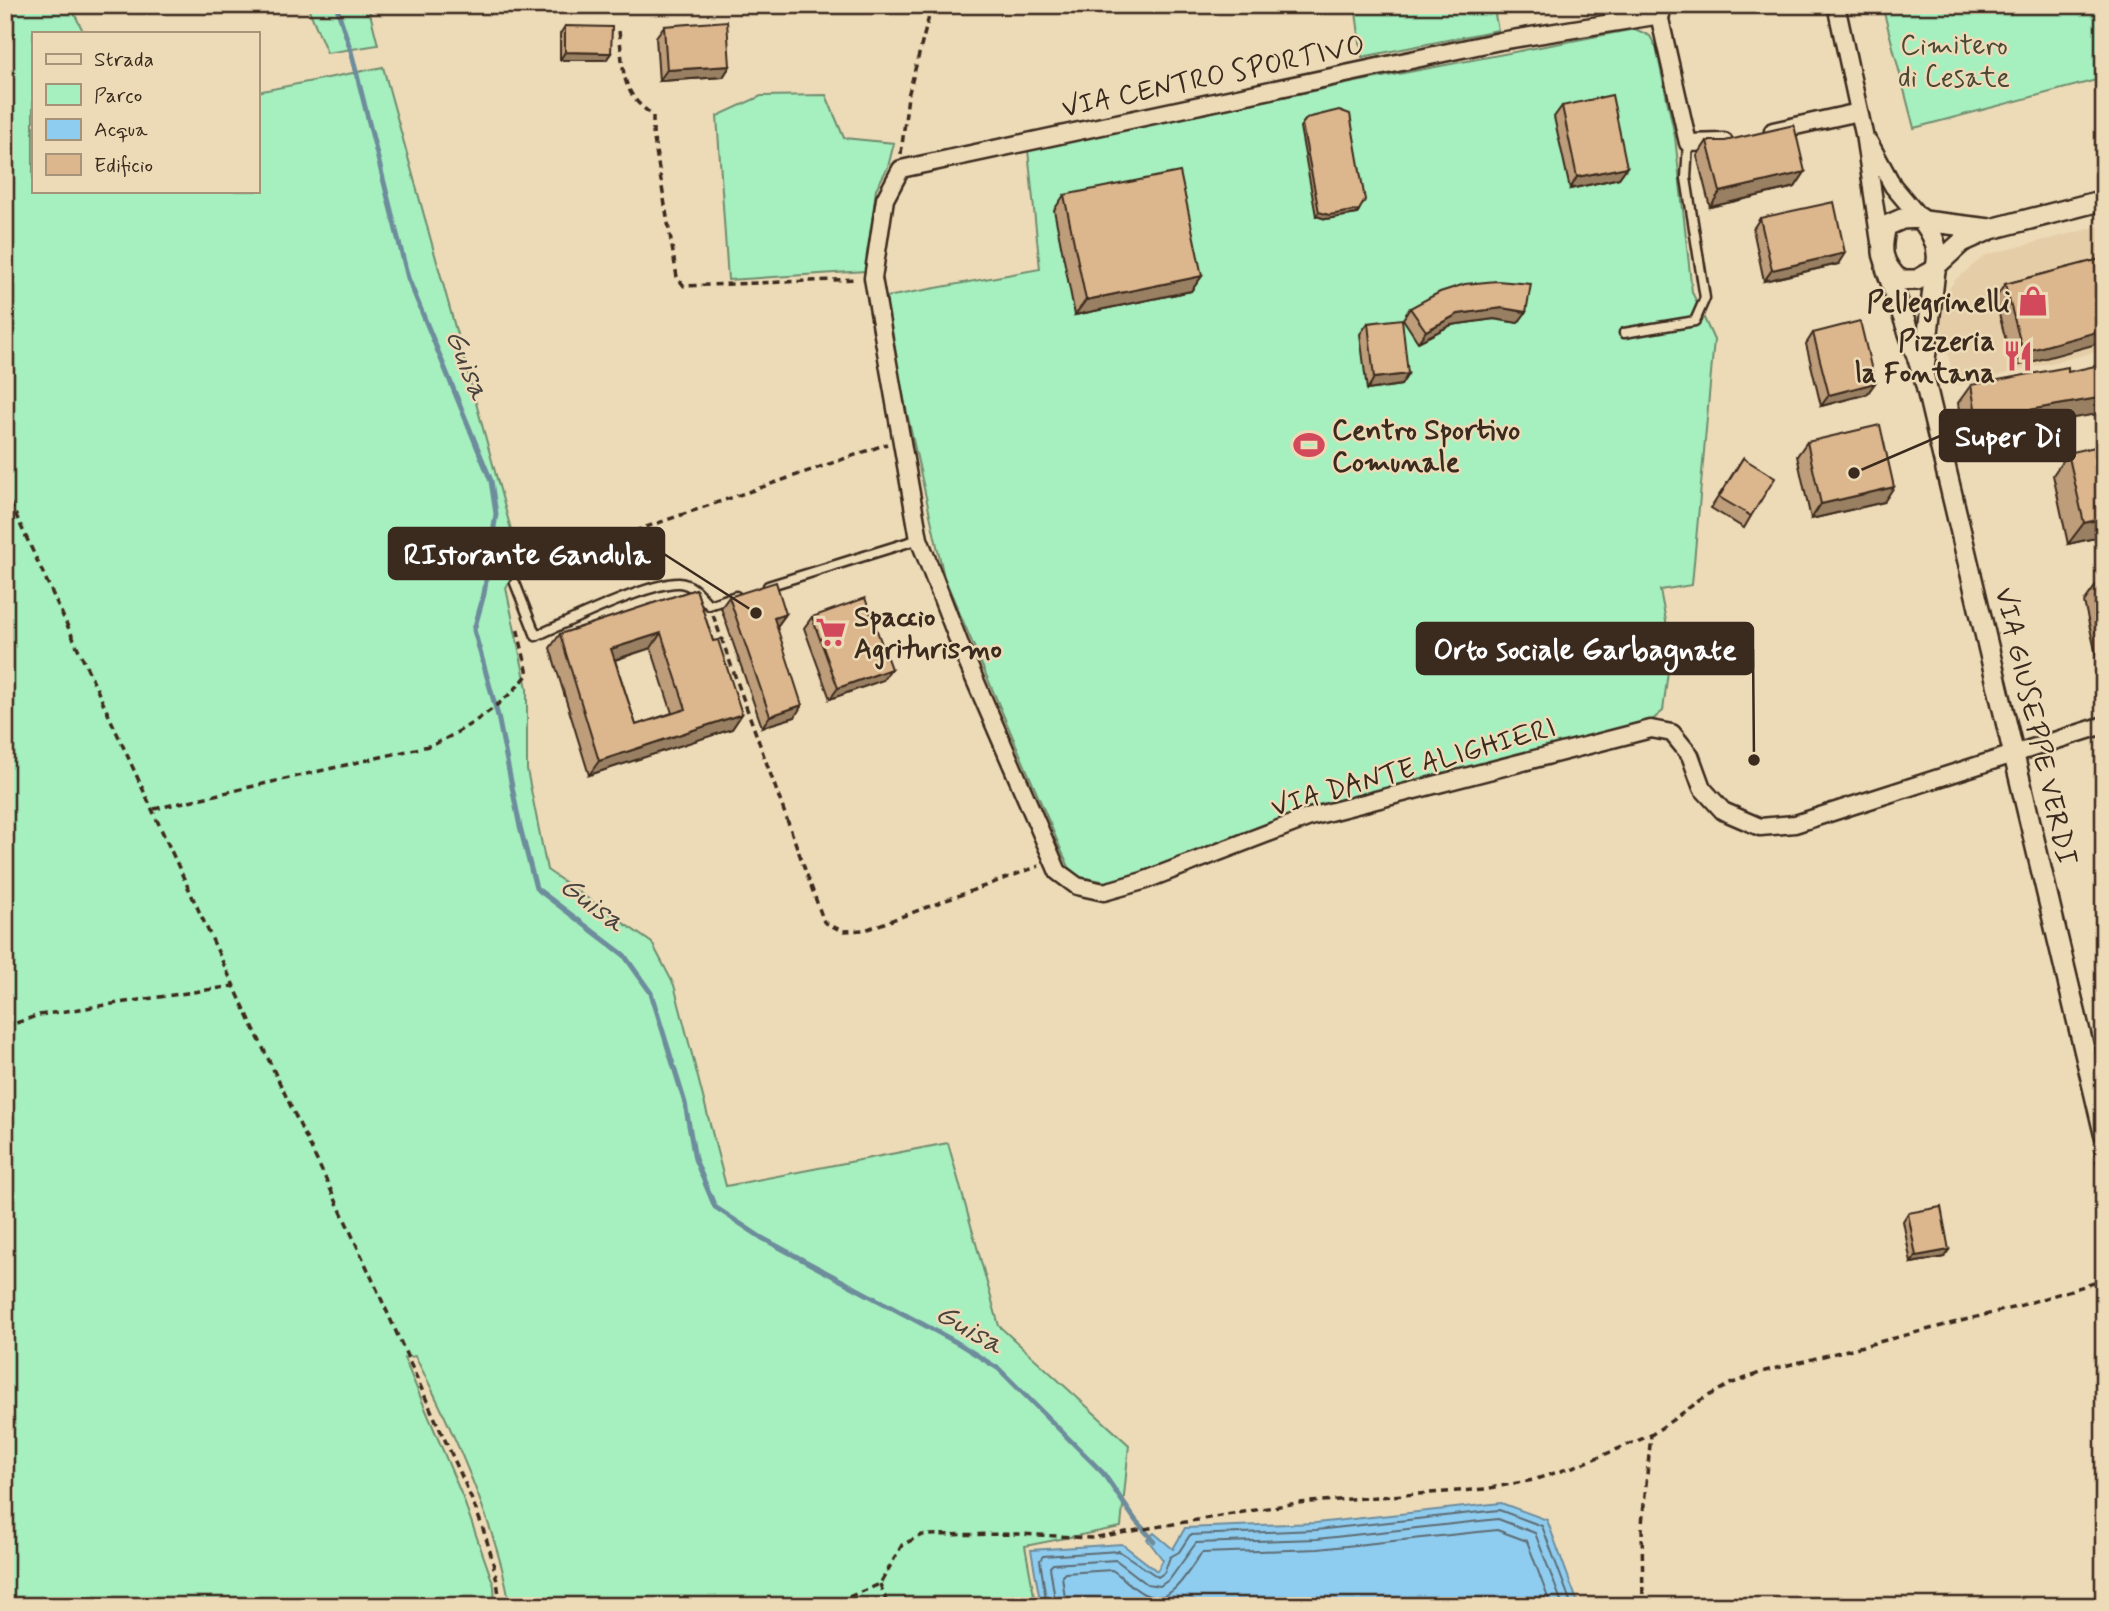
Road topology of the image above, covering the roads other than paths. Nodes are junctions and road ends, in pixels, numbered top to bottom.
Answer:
1 (1836, 5) edge
2 (1659, 10) edge
3 (1859, 112) junction
4 (1864, 134) junction
5 (1688, 143) junction
6 (901, 169) joint
7 (2104, 201) edge
8 (1922, 219) junction
9 (1991, 229) junction
10 (1881, 247) junction
11 (1936, 267) junction
12 (1886, 268) junction
13 (1624, 333) dead end
14 (1923, 373) junction
15 (919, 539) junction
16 (515, 583) road end
17 (762, 588) edge
18 (748, 592) edge
19 (2104, 725) edge
20 (2015, 755) junction
21 (2104, 1133) edge

1 - 3 street
2 - 5 street
2 - 6 street, VIA CENTRO SPORTIVO
3 - 4 street
3 - 5 street
4 - 8 street
4 - 10 street
5 - 13 lane
6 - 15 street, VIA DANTE ALIGHIERI
7 - 9 street
8 - 9 street
8 - 10 street
8 - 11 street
9 - 11 street
10 - 12 street
11 - 12 street
11 - 14 street, VIA GIUSEPPE VERDI
12 - 14 street, VIA GIUSEPPE VERDI
14 - 20 street, VIA GIUSEPPE VERDI
15 - 17 lane
15 - 20 street, VIA DANTE ALIGHIERI
16 - 18 lane
19 - 20 street, VIA DANTE ALIGHIERI
20 - 21 street, VIA GIUSEPPE VERDI

